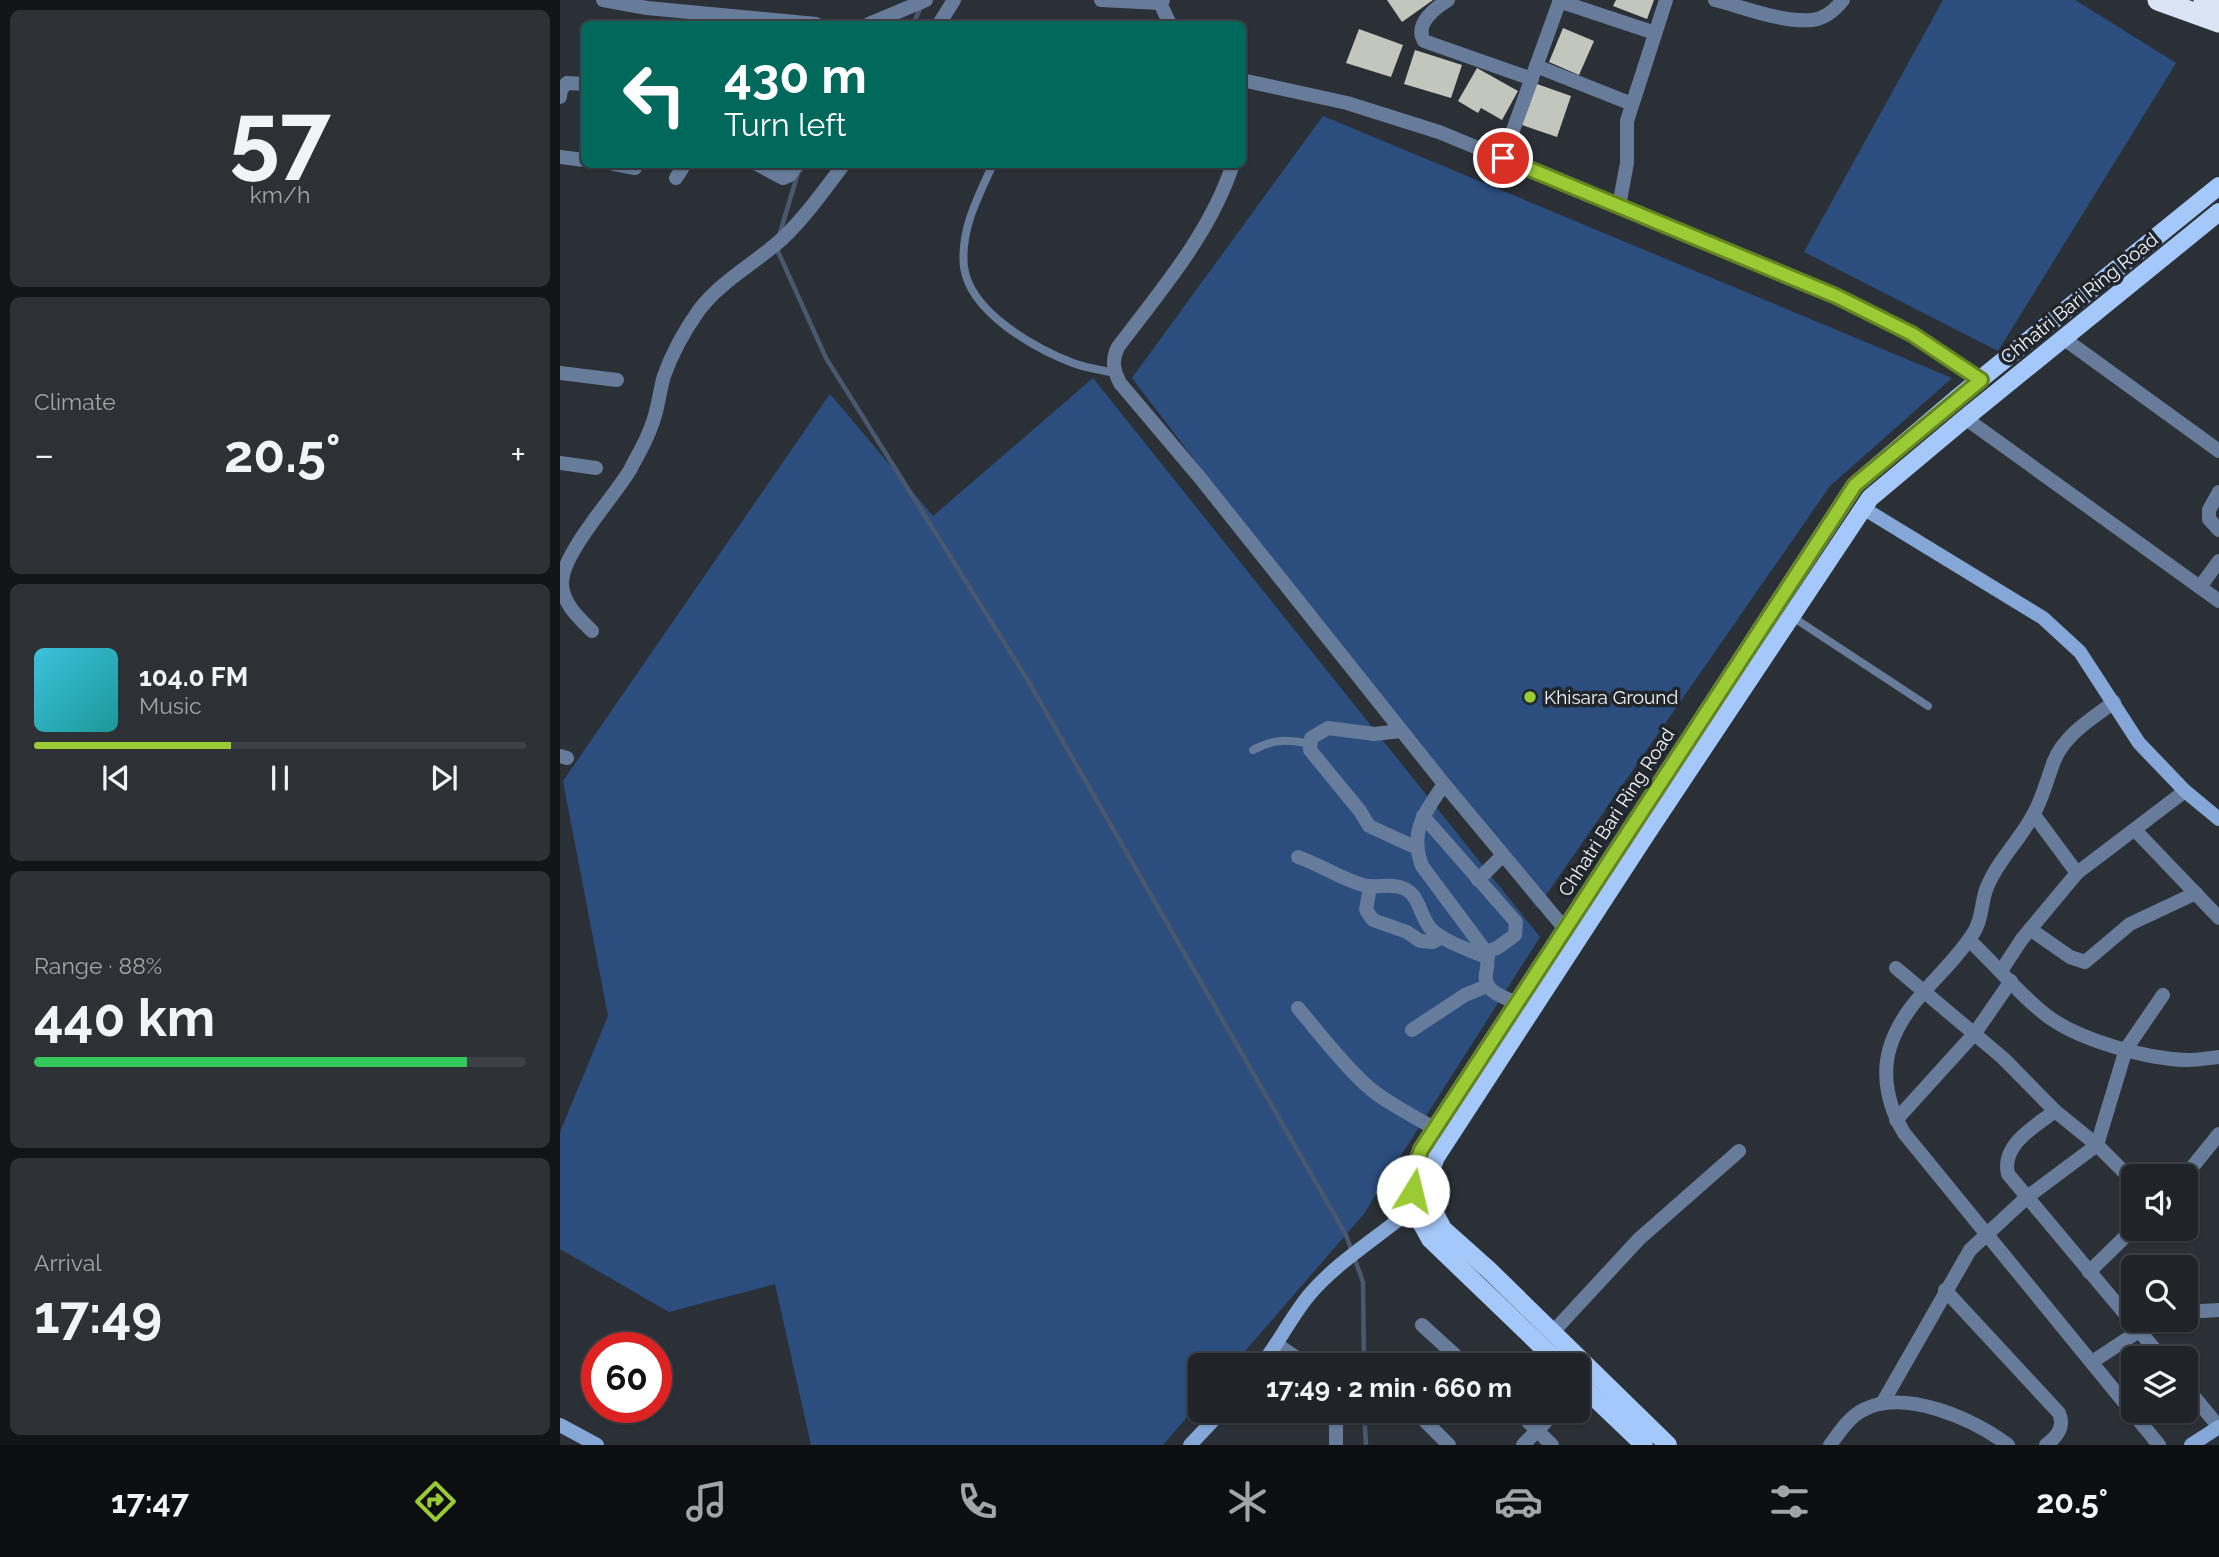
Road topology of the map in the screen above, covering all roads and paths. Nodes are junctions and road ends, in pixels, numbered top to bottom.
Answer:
1 (603, 0) edge
2 (954, 0) edge
3 (1101, 0) edge
4 (1448, 0) edge
5 (1559, 0) edge
6 (1666, 0) edge
7 (1715, 0) edge
8 (1843, 0) edge
9 (2158, 0) edge
10 (2204, 0) edge
11 (921, 2) edge
12 (1162, 2) edge
13 (2219, 5) edge
14 (687, 18) edge
15 (752, 21) edge
16 (876, 21) edge
17 (941, 21) edge
18 (1169, 21) edge
19 (2219, 22) edge
20 (1655, 33) junction
21 (1534, 72) junction
22 (1246, 81) edge
23 (581, 83) edge
24 (560, 97) edge
25 (1632, 104) junction
26 (560, 157) edge
27 (1503, 158) junction
28 (581, 160) edge
29 (682, 168) edge
30 (764, 168) edge
31 (794, 168) edge
32 (841, 168) edge
33 (991, 168) edge
34 (1231, 168) edge
35 (676, 178) dead end
36 (2219, 186) edge
37 (1619, 206) junction
38 (2219, 212) edge
39 (2063, 338) junction
40 (560, 373) edge
41 (1115, 373) junction
42 (617, 380) dead end
43 (1981, 380) junction
44 (1965, 418) junction
45 (2219, 452) edge
46 (560, 463) edge
47 (596, 468) dead end
48 (2219, 492) edge
49 (1863, 508) junction
50 (2219, 530) edge
51 (566, 555) edge
52 (2219, 561) edge
53 (2200, 587) junction
54 (2219, 601) edge
55 (1791, 616) junction
56 (592, 631) dead end
57 (2114, 702) junction
58 (1928, 706) dead end
59 (1401, 731) junction
60 (1309, 744) junction
61 (1253, 750) dead end
62 (1444, 784) junction
63 (2185, 791) junction
64 (2034, 815) junction
65 (1423, 816) junction
66 (2219, 819) edge
67 (2135, 830) junction
68 (1417, 848) junction
69 (1503, 855) junction
70 (1298, 858) dead end
71 (2077, 873) junction
72 (1478, 880) junction
73 (1370, 887) junction
74 (2196, 893) junction
75 (2219, 918) edge
76 (1565, 929) junction
77 (2030, 929) junction
78 (1442, 937) junction
79 (1969, 940) junction
80 (1487, 955) junction
81 (1896, 968) dead end
82 (2006, 976) junction
83 (1488, 986) junction
84 (1922, 991) junction
85 (2163, 995) dead end
86 (1517, 1003) junction
87 (1298, 1008) dead end
88 (1412, 1030) dead end
89 (1975, 1034) junction
90 (2126, 1049) junction
91 (2219, 1057) edge
92 (2055, 1111) junction
93 (1896, 1120) junction
94 (1434, 1129) junction
95 (2219, 1133) edge
96 (2097, 1146) junction
97 (1739, 1151) dead end
98 (2194, 1164) edge
99 (2121, 1169) edge
100 (2026, 1198) junction
101 (1413, 1208) junction
102 (1987, 1232) junction
103 (2121, 1241) edge
104 (2089, 1272) junction
105 (1945, 1290) junction
106 (2121, 1310) edge
107 (2219, 1310) edge
108 (2198, 1311) edge
109 (1422, 1325) dead end
110 (2137, 1332) edge
111 (2140, 1332) edge
112 (1552, 1333) junction
113 (1278, 1345) junction
114 (2152, 1346) edge
115 (1271, 1353) edge
116 (1290, 1353) edge
117 (1453, 1353) edge
118 (1549, 1353) edge
119 (2092, 1362) junction
120 (1590, 1394) edge
121 (1883, 1402) junction
122 (2198, 1402) edge
123 (1211, 1423) edge
124 (1336, 1423) edge
125 (1426, 1423) edge
126 (1530, 1423) edge
127 (1545, 1423) edge
128 (560, 1425) edge
129 (2219, 1427) edge
130 (1538, 1431) junction
131 (597, 1445) edge
132 (1190, 1445) edge
133 (1336, 1445) edge
134 (1448, 1445) edge
135 (1523, 1445) edge
136 (1552, 1445) edge
137 (1644, 1445) edge
138 (1668, 1445) edge
139 (1830, 1445) edge
140 (2008, 1445) edge
141 (2046, 1445) edge
142 (2159, 1445) edge
143 (2192, 1445) edge

1 - 14 street
2 - 17 street
3 - 12 street
4 - 21 street
5 - 20 street
5 - 21 street
6 - 20 street
7 - 8 street
9 - 19 highway
10 - 13 highway
11 - 16 street
12 - 18 street
14 - 15 street
20 - 25 street
21 - 25 street
21 - 27 street
22 - 27 street
23 - 24 street
25 - 37 street
26 - 28 street
27 - 37 street
29 - 35 street
30 - 31 street
32 - 51 street
33 - 41 lane
34 - 41 street
36 - 43 main road, Chhatri Bari Ring Road
37 - 43 street
38 - 39 main road, Chhatri Bari Ring Road
39 - 44 main road, Chhatri Bari Ring Road
39 - 45 street
40 - 42 street
41 - 59 street
43 - 76 main road, Chhatri Bari Ring Road
44 - 49 main road, Chhatri Bari Ring Road
44 - 53 street
46 - 47 street
48 - 50 street
49 - 55 main road, Chhatri Bari Ring Road
49 - 57 street
51 - 56 street
52 - 53 street
53 - 54 street
55 - 58 lane
55 - 112 main road, Chhatri Bari Ring Road
57 - 63 street
57 - 64 street
59 - 60 street
59 - 62 street
60 - 61 lane
60 - 68 street
62 - 65 street
62 - 69 street
63 - 66 street
63 - 67 street
64 - 71 street
64 - 79 street
65 - 68 street
65 - 72 street
67 - 71 street
67 - 74 street
68 - 80 street
69 - 72 street
69 - 76 street
70 - 73 street
71 - 77 street
72 - 80 street
73 - 78 street
73 - 78 street
74 - 75 street
74 - 77 street
76 - 86 main road, Chhatri Bari Ring Road
77 - 82 street
78 - 80 street
79 - 82 street
79 - 84 street
80 - 83 street
81 - 84 street
82 - 89 street
82 - 90 street
83 - 86 street
83 - 88 street
84 - 89 street
84 - 93 street
85 - 90 street
86 - 94 main road, Chhatri Bari Ring Road
87 - 94 street
89 - 92 street
89 - 93 street
90 - 91 street
90 - 96 street
92 - 96 street
92 - 100 street
93 - 102 street
94 - 101 main road, Chhatri Bari Ring Road
95 - 98 street
96 - 99 street
96 - 100 street
97 - 112 street
100 - 102 street
100 - 104 street
101 - 113 street
101 - 118 main road, Chhatri Bari Ring Road
102 - 105 street
102 - 119 street
103 - 104 street
104 - 106 street
105 - 121 street
105 - 141 street
107 - 108 street
109 - 117 street
110 - 119 street
111 - 114 street
112 - 138 main road, Chhatri Bari Ring Road
113 - 115 street
113 - 116 street
119 - 142 street
120 - 137 main road
121 - 139 street
121 - 140 street
122 - 129 street
123 - 132 street
124 - 133 street
125 - 134 street
126 - 130 street
127 - 130 street
128 - 131 street
129 - 143 street
130 - 135 street
130 - 136 street

